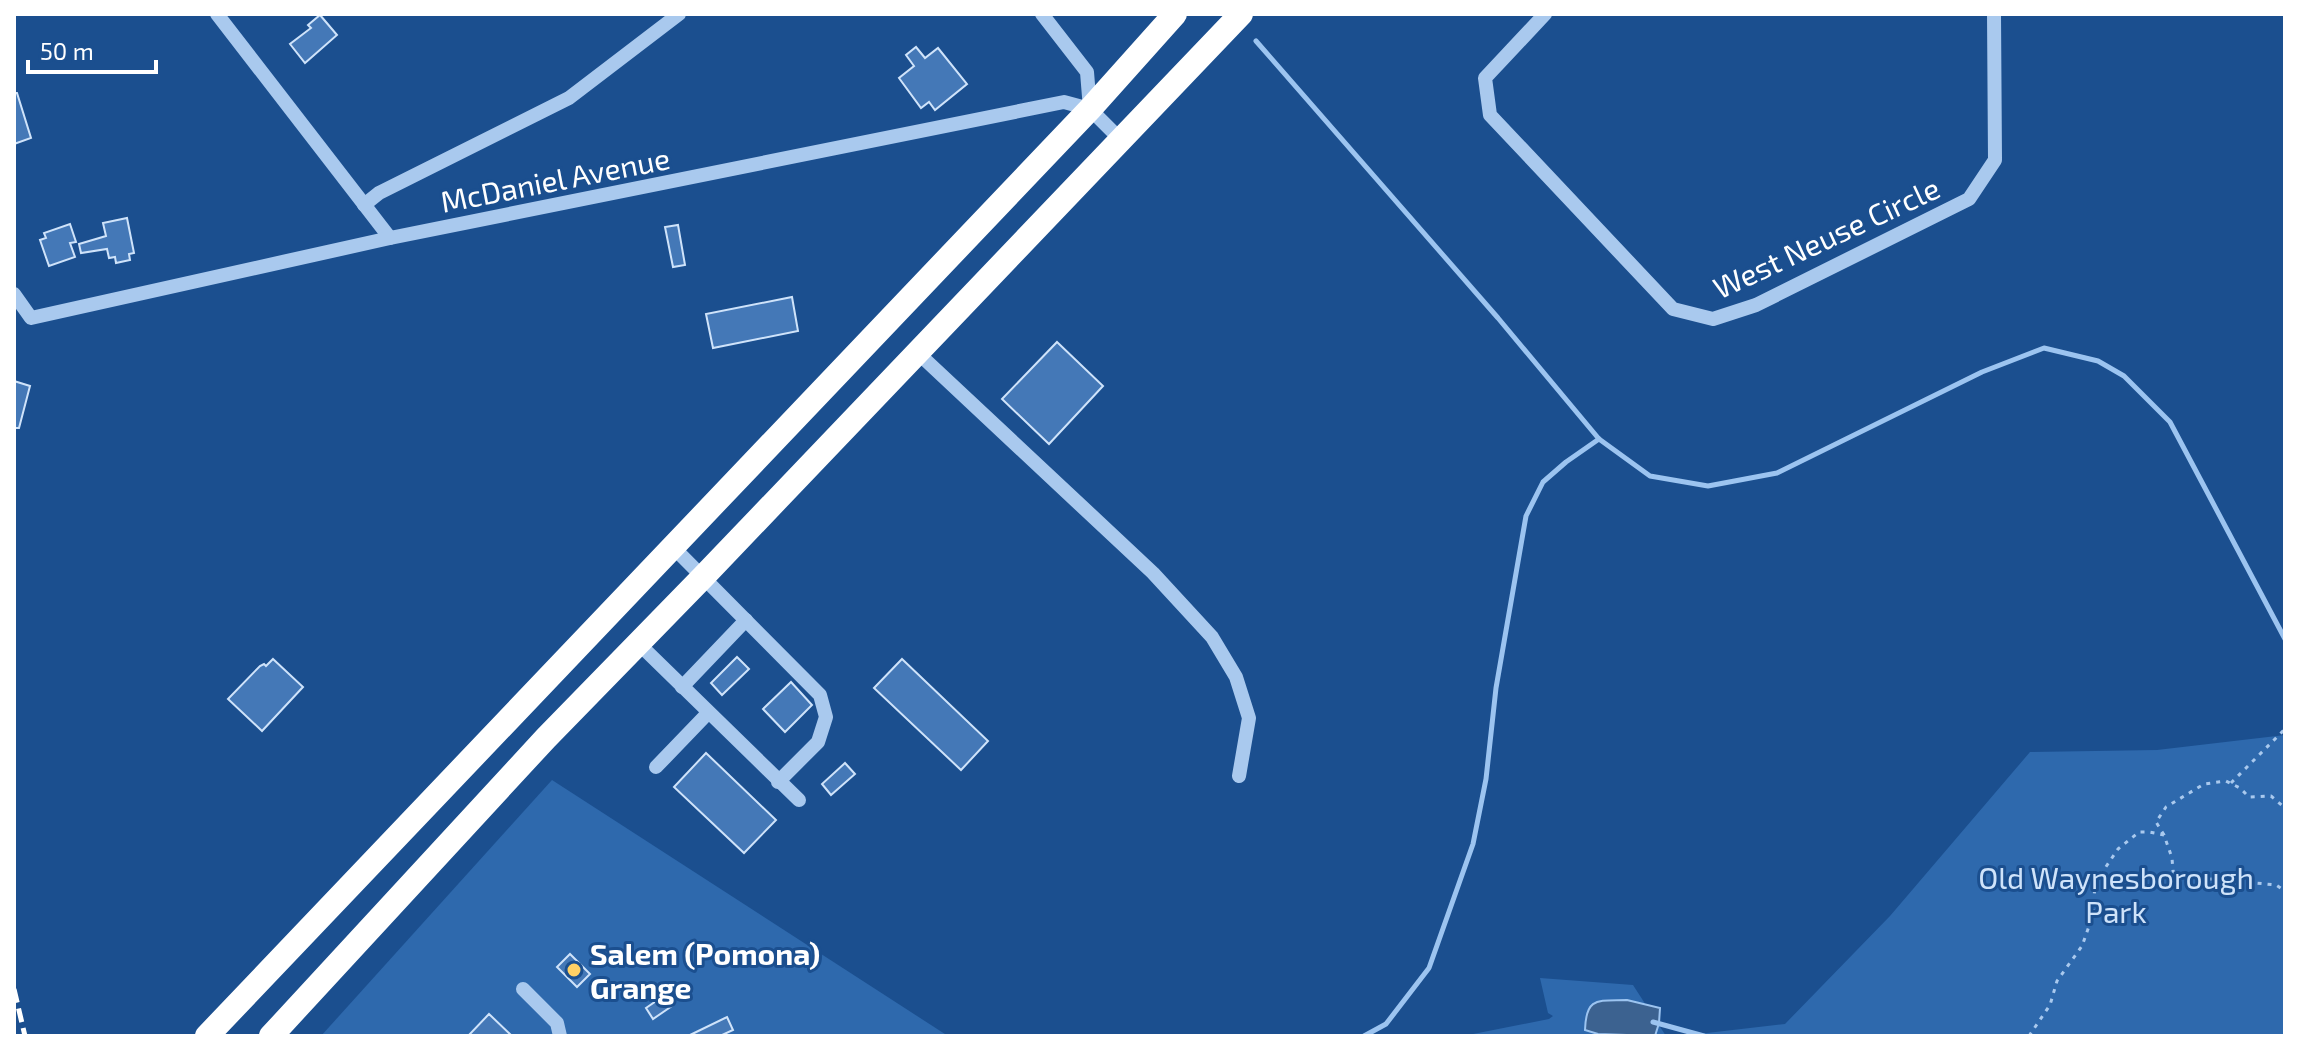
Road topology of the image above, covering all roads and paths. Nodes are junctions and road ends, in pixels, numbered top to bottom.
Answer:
1 (217, 14) edge
2 (1042, 14) edge
3 (1175, 14) edge
4 (1241, 14) edge
5 (1545, 14) edge
6 (1994, 14) edge
7 (668, 17) edge
8 (1090, 109) junction
9 (1120, 139) junction
10 (364, 205) junction
11 (390, 238) junction
12 (14, 294) edge
13 (918, 353) junction
14 (674, 548) junction
15 (703, 577) junction
16 (746, 620) junction
17 (637, 642) junction
18 (682, 687) junction
19 (708, 713) junction
20 (2285, 729) edge
21 (656, 767) dead end
22 (1239, 776) dead end
23 (778, 782) junction
24 (2231, 783) junction
25 (799, 800) dead end
26 (2285, 808) edge
27 (2164, 835) junction
28 (2285, 891) edge
29 (523, 989) dead end
30 (207, 1036) edge
31 (271, 1036) edge
32 (560, 1036) edge
33 (570, 1036) edge
34 (588, 1036) edge
35 (2029, 1036) edge

1 - 10 street
2 - 8 street
3 - 8 highway
4 - 9 highway
5 - 6 street, West Neuse Circle
7 - 10 street
8 - 9 street
8 - 11 street, McDaniel Avenue
8 - 14 highway
9 - 13 highway
10 - 11 street
11 - 12 street, McDaniel Avenue
13 - 15 highway
13 - 22 street
14 - 15 street
14 - 30 highway
15 - 16 street
15 - 17 highway
16 - 18 street
16 - 23 street
17 - 18 street
17 - 31 highway
18 - 19 street
19 - 21 street
19 - 23 street
20 - 24 path
23 - 25 street
24 - 26 path
24 - 27 path
27 - 28 path
27 - 35 path
29 - 32 street
33 - 34 path

